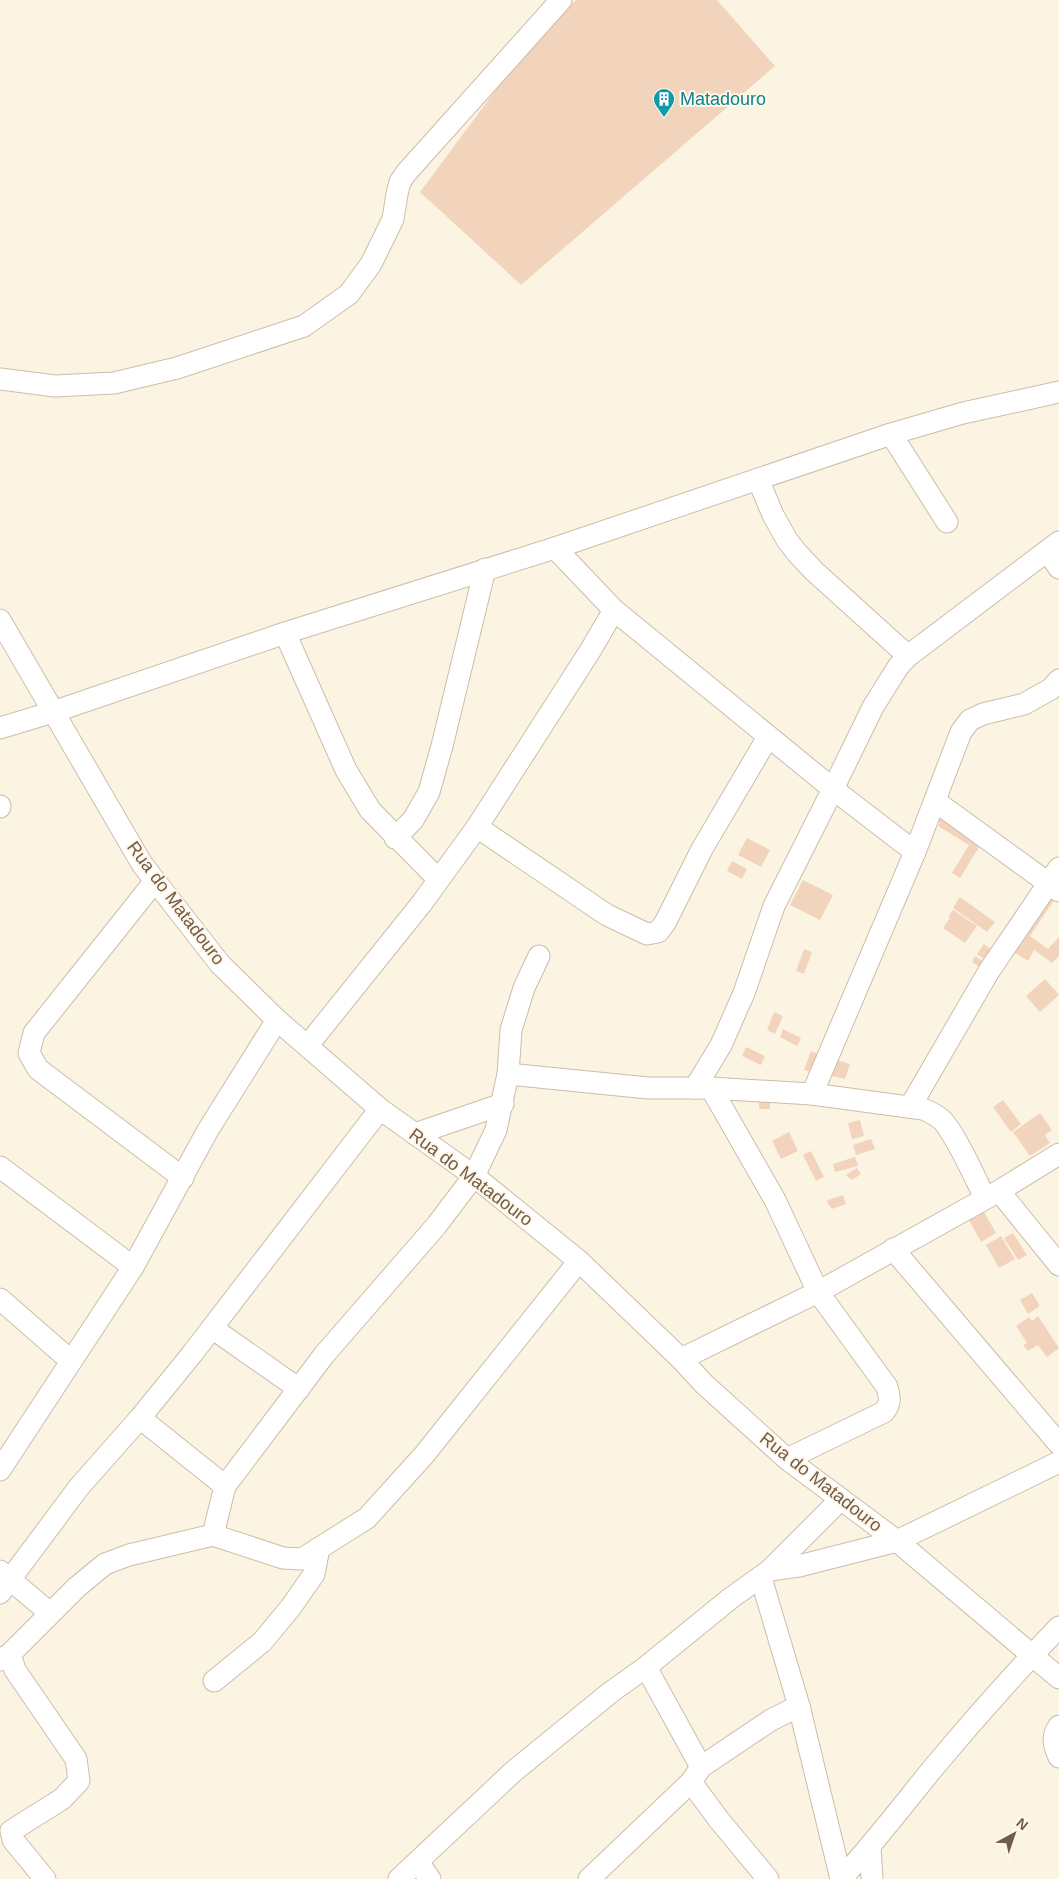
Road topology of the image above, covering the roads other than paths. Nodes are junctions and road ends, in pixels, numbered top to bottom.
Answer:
1 (561, 0) edge
2 (0, 380) edge
3 (1059, 392) edge
4 (891, 434) junction
5 (758, 479) junction
6 (948, 522) dead end
7 (556, 548) junction
8 (1055, 554) edge
9 (485, 569) junction
10 (614, 610) junction
11 (0, 620) edge
12 (285, 633) junction
13 (908, 656) junction
14 (1059, 680) edge
15 (53, 712) junction
16 (0, 728) edge
17 (768, 737) junction
18 (834, 790) junction
19 (935, 801) junction
20 (477, 827) junction
21 (395, 838) junction
22 (915, 852) junction
23 (438, 879) junction
24 (155, 880) junction
25 (1056, 880) edge
26 (539, 956) dead end
27 (276, 1020) junction
28 (308, 1046) junction
29 (508, 1074) junction
30 (703, 1088) junction
31 (812, 1094) junction
32 (503, 1104) junction
33 (910, 1107) junction
34 (380, 1109) junction
35 (415, 1134) junction
36 (1059, 1154) edge
37 (0, 1167) edge
38 (474, 1176) junction
39 (182, 1178) junction
40 (992, 1194) junction
41 (893, 1249) junction
42 (578, 1261) junction
43 (1059, 1265) edge
44 (133, 1267) junction
45 (818, 1292) junction
46 (0, 1300) edge
47 (212, 1328) junction
48 (681, 1359) junction
49 (72, 1362) junction
50 (299, 1389) junction
51 (140, 1418) junction
52 (1059, 1444) edge
53 (6, 1448) edge
54 (787, 1460) junction
55 (1059, 1462) edge
56 (0, 1470) edge
57 (225, 1486) junction
58 (841, 1499) junction
59 (213, 1535) junction
60 (897, 1540) junction
61 (319, 1548) junction
62 (765, 1574) junction
63 (3, 1580) edge
64 (50, 1613) junction
65 (1059, 1627) edge
66 (1032, 1655) junction
67 (5, 1657) edge
68 (646, 1667) junction
69 (1059, 1678) edge
70 (214, 1681) dead end
71 (799, 1706) junction
72 (1059, 1726) edge
73 (1059, 1756) edge
74 (696, 1774) junction
75 (870, 1847) junction
76 (418, 1862) junction
77 (46, 1879) edge
78 (399, 1879) edge
79 (430, 1879) edge
80 (589, 1879) edge
81 (768, 1879) edge
82 (841, 1879) edge
83 (872, 1879) edge

1 - 2 street
3 - 4 street
4 - 5 street
4 - 6 street
5 - 7 street
5 - 13 street
7 - 9 street
7 - 10 street
8 - 13 street
9 - 12 street
9 - 21 street
10 - 17 street
10 - 20 street
11 - 15 street, Rua do Matadouro
12 - 15 street
12 - 21 street
13 - 18 street
14 - 19 street
15 - 16 street
15 - 24 street, Rua do Matadouro
17 - 18 street
17 - 20 street
18 - 22 street
18 - 30 street
19 - 22 street
19 - 25 street
20 - 23 street
21 - 23 street
22 - 31 street
23 - 28 street
24 - 27 street, Rua do Matadouro
24 - 39 street
25 - 33 street
26 - 29 street
27 - 28 street, Rua do Matadouro
27 - 39 street
28 - 34 street, Rua do Matadouro
29 - 30 street
29 - 32 street
30 - 31 street
30 - 45 street
31 - 33 street
32 - 35 street
32 - 38 street
33 - 40 street
34 - 35 street, Rua do Matadouro
34 - 47 street
35 - 38 street, Rua do Matadouro
36 - 40 street
37 - 44 street
38 - 42 street, Rua do Matadouro
38 - 50 street
39 - 44 street
40 - 41 street
40 - 43 street
41 - 45 street
41 - 52 street
42 - 48 street, Rua do Matadouro
42 - 61 street
44 - 49 street
45 - 48 street
45 - 54 street
46 - 49 street
47 - 50 street
47 - 51 street
48 - 54 street, Rua do Matadouro
49 - 53 street
50 - 57 street
51 - 57 street
51 - 63 street
53 - 56 street
54 - 58 street, Rua do Matadouro
55 - 60 street
57 - 59 street
58 - 60 street, Rua do Matadouro
58 - 62 street
59 - 61 street
59 - 64 street
60 - 62 street
60 - 66 street, Rua do Matadouro
61 - 70 street
62 - 68 street
62 - 71 street
63 - 64 street
64 - 67 street
65 - 66 street
66 - 69 street, Rua do Matadouro
66 - 75 street
67 - 77 street
68 - 74 street
68 - 76 street
71 - 74 street
71 - 82 street
72 - 73 street
74 - 80 street
74 - 81 street
75 - 82 street
75 - 83 street
76 - 78 street
76 - 79 street

